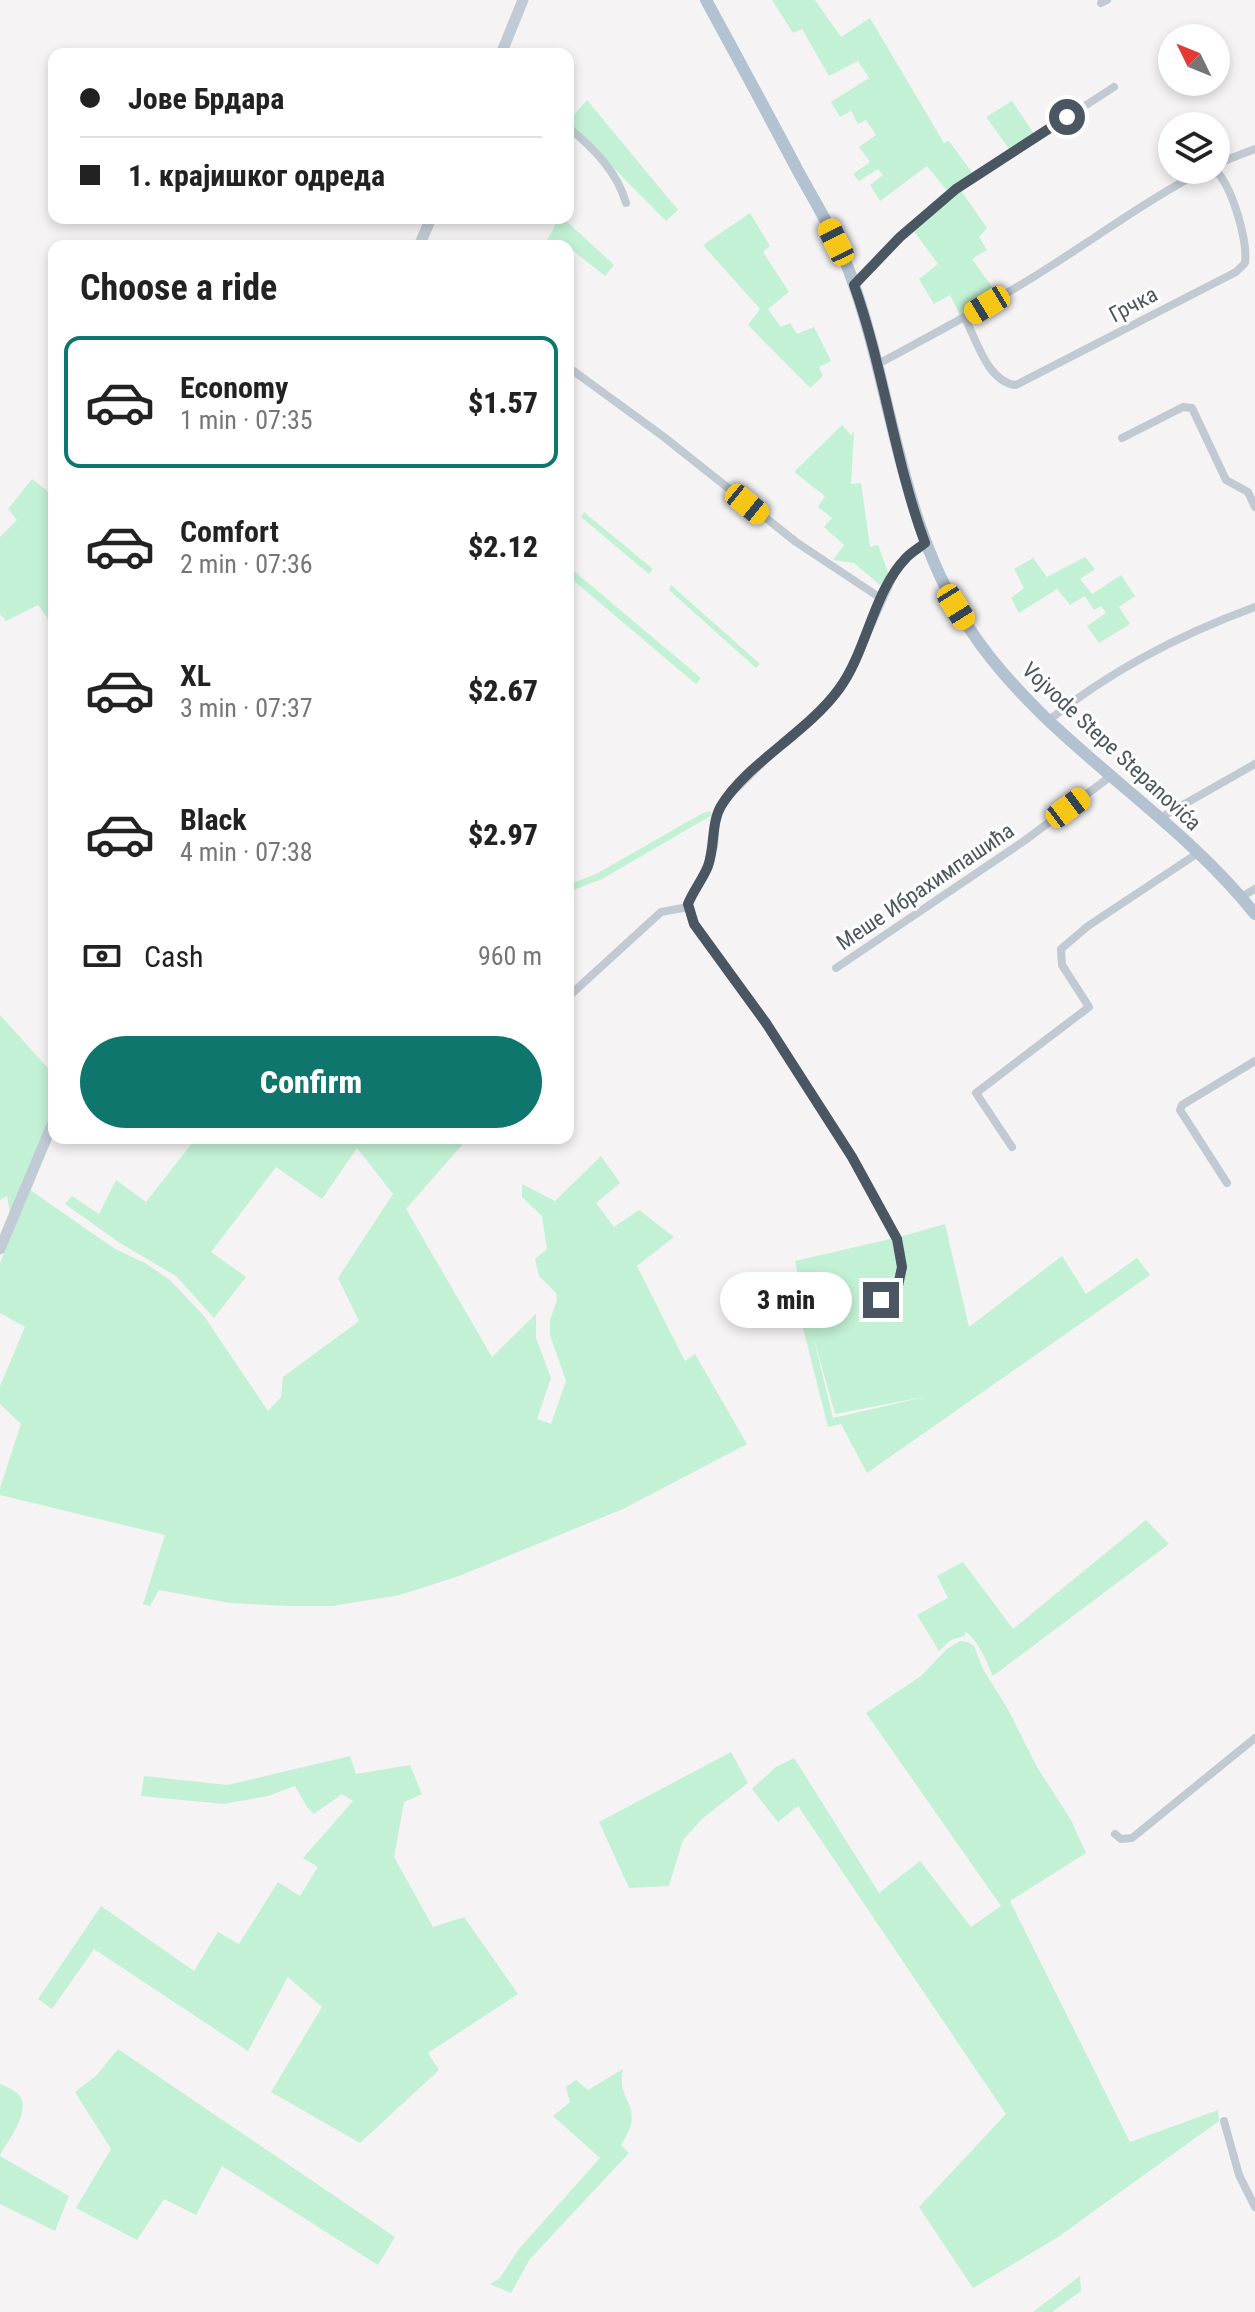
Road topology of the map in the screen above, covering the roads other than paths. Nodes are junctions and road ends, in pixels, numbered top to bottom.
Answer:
1 (523, 0) edge
2 (706, 0) edge
3 (503, 48) edge
4 (1114, 87) dead end
5 (574, 132) edge
6 (1255, 149) edge
7 (1230, 159) edge
8 (1178, 184) edge
9 (1225, 184) edge
10 (626, 203) dead end
11 (854, 285) junction
12 (965, 318) junction
13 (878, 364) junction
14 (574, 371) edge
15 (1122, 438) dead end
16 (1255, 507) edge
17 (925, 543) junction
18 (882, 599) junction
19 (1255, 607) edge
20 (1049, 720) junction
21 (1255, 764) edge
22 (1111, 776) junction
23 (1160, 818) junction
24 (1198, 853) junction
25 (1255, 889) edge
26 (1241, 897) junction
27 (688, 907) junction
28 (1255, 914) edge
29 (836, 968) dead end
30 (574, 992) edge
31 (1255, 1061) edge
32 (48, 1134) edge
33 (1012, 1147) dead end
34 (1227, 1183) dead end
35 (0, 1249) edge
36 (865, 1302) dead end
37 (1255, 1738) edge
38 (1115, 1834) dead end
39 (1224, 2121) dead end
40 (1255, 2207) edge

1 - 3 main road
2 - 11 main road, Vojvode Stepe Stepanovića
4 - 11 street
5 - 10 street
6 - 7 street
8 - 12 street
9 - 12 street, Грчка
11 - 13 main road, Vojvode Stepe Stepanovića
12 - 13 street
13 - 17 main road, Vojvode Stepe Stepanovića
14 - 18 street
15 - 16 street
17 - 18 street
17 - 20 main road, Vojvode Stepe Stepanovića
18 - 27 street
19 - 20 street
20 - 22 main road, Vojvode Stepe Stepanovića
21 - 23 street
22 - 23 main road, Vojvode Stepe Stepanovića
22 - 29 street, Меше Ибрахимпашића
23 - 24 main road, Vojvode Stepe Stepanovića
24 - 26 main road, Vojvode Stepe Stepanovića
24 - 33 street
25 - 26 street
26 - 28 main road, Vojvode Stepe Stepanovića
27 - 30 street
27 - 36 street
31 - 34 street
32 - 35 main road
37 - 38 street
39 - 40 street

